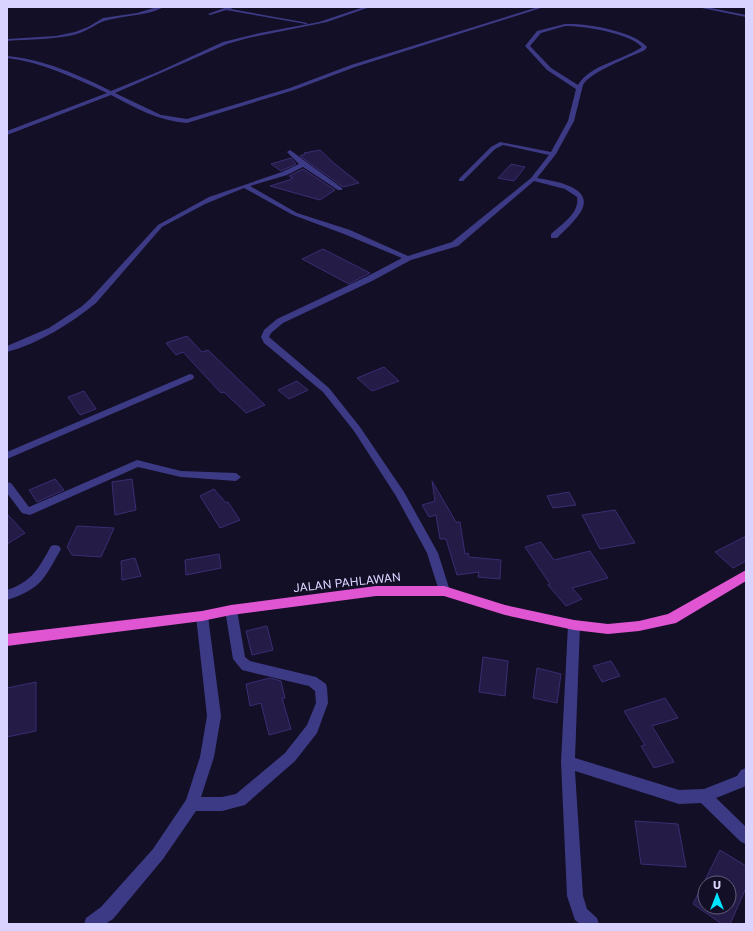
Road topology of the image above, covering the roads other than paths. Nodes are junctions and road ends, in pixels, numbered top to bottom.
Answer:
1 (162, 7) edge
2 (232, 7) edge
3 (368, 7) edge
4 (542, 7) edge
5 (699, 7) edge
6 (226, 9) junction
7 (210, 14) dead end
8 (746, 16) edge
9 (314, 24) junction
10 (7, 40) edge
11 (7, 57) edge
12 (579, 88) junction
13 (111, 93) junction
14 (7, 133) edge
15 (290, 152) dead end
16 (553, 154) junction
17 (302, 163) junction
18 (533, 179) junction
19 (461, 180) dead end
20 (246, 186) junction
21 (340, 189) dead end
22 (554, 236) dead end
23 (408, 258) junction
24 (7, 349) edge
25 (190, 377) dead end
26 (7, 456) edge
27 (236, 477) dead end
28 (7, 486) edge
29 (55, 549) dead end
30 (746, 575) edge
31 (444, 591) junction
32 (7, 595) edge
33 (231, 610) junction
34 (202, 616) junction
35 (574, 625) junction
36 (7, 640) edge
37 (568, 762) junction
38 (746, 775) edge
39 (704, 796) junction
40 (192, 804) junction
41 (746, 837) edge
42 (92, 924) edge
43 (591, 924) edge

1 - 10 street
2 - 6 street
3 - 9 street
4 - 13 street
5 - 8 street
6 - 7 street
6 - 9 street
9 - 13 street
11 - 13 street
12 - 12 street
12 - 16 street
13 - 14 street
15 - 17 street
16 - 18 street
16 - 19 street
17 - 20 street
17 - 21 street
18 - 22 street
18 - 23 street
20 - 23 street
20 - 24 street
23 - 31 street
25 - 26 street
27 - 28 street
29 - 32 street
30 - 35 highway, JALAN PAHLAWAN
31 - 33 highway, JALAN PAHLAWAN
31 - 35 highway, JALAN PAHLAWAN
33 - 34 highway, JALAN PAHLAWAN
33 - 40 street
34 - 36 highway, JALAN PAHLAWAN
34 - 40 street
35 - 37 street
37 - 39 street
37 - 43 street
38 - 39 street
39 - 41 street
40 - 42 street

